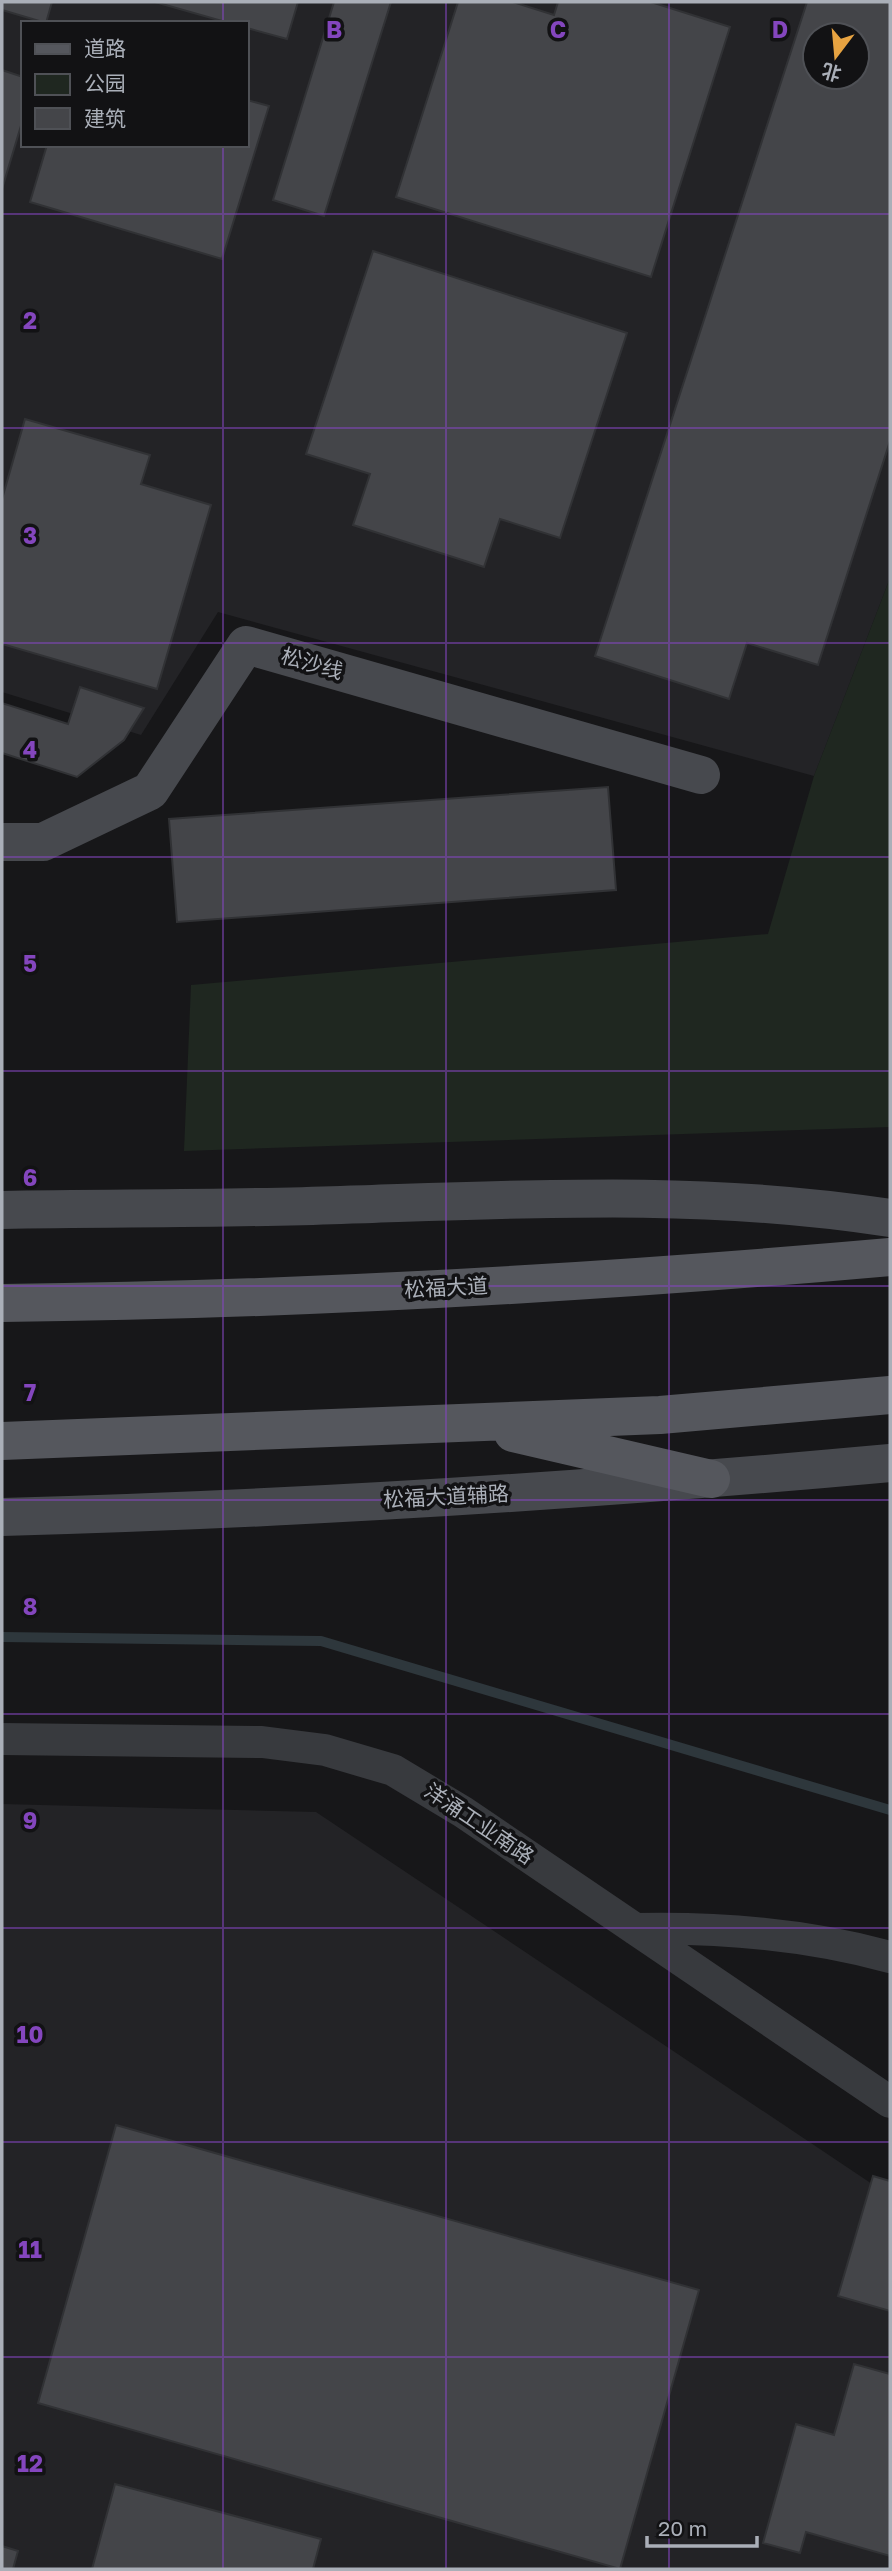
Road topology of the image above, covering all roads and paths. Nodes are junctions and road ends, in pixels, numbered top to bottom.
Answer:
1 (701, 775) dead end
2 (2, 842) edge
3 (5, 1209) edge
4 (890, 1218) edge
5 (890, 1257) edge
6 (2, 1303) edge
7 (890, 1395) edge
8 (442, 1424) junction
9 (2, 1441) edge
10 (890, 1463) edge
11 (711, 1479) junction
12 (2, 1517) edge
13 (2, 1739) edge
14 (635, 1929) junction
15 (890, 1957) edge
16 (890, 2102) edge

1 - 2 main road, 松沙线
3 - 4 main road
5 - 6 main road, 松福大道
7 - 8 main road
8 - 9 main road
8 - 11 main road
10 - 11 main road, 松福大道辅路
11 - 12 main road, 松福大道辅路
13 - 14 street, 洋涌工业南路
14 - 15 street
14 - 16 street, 洋涌工业南路

